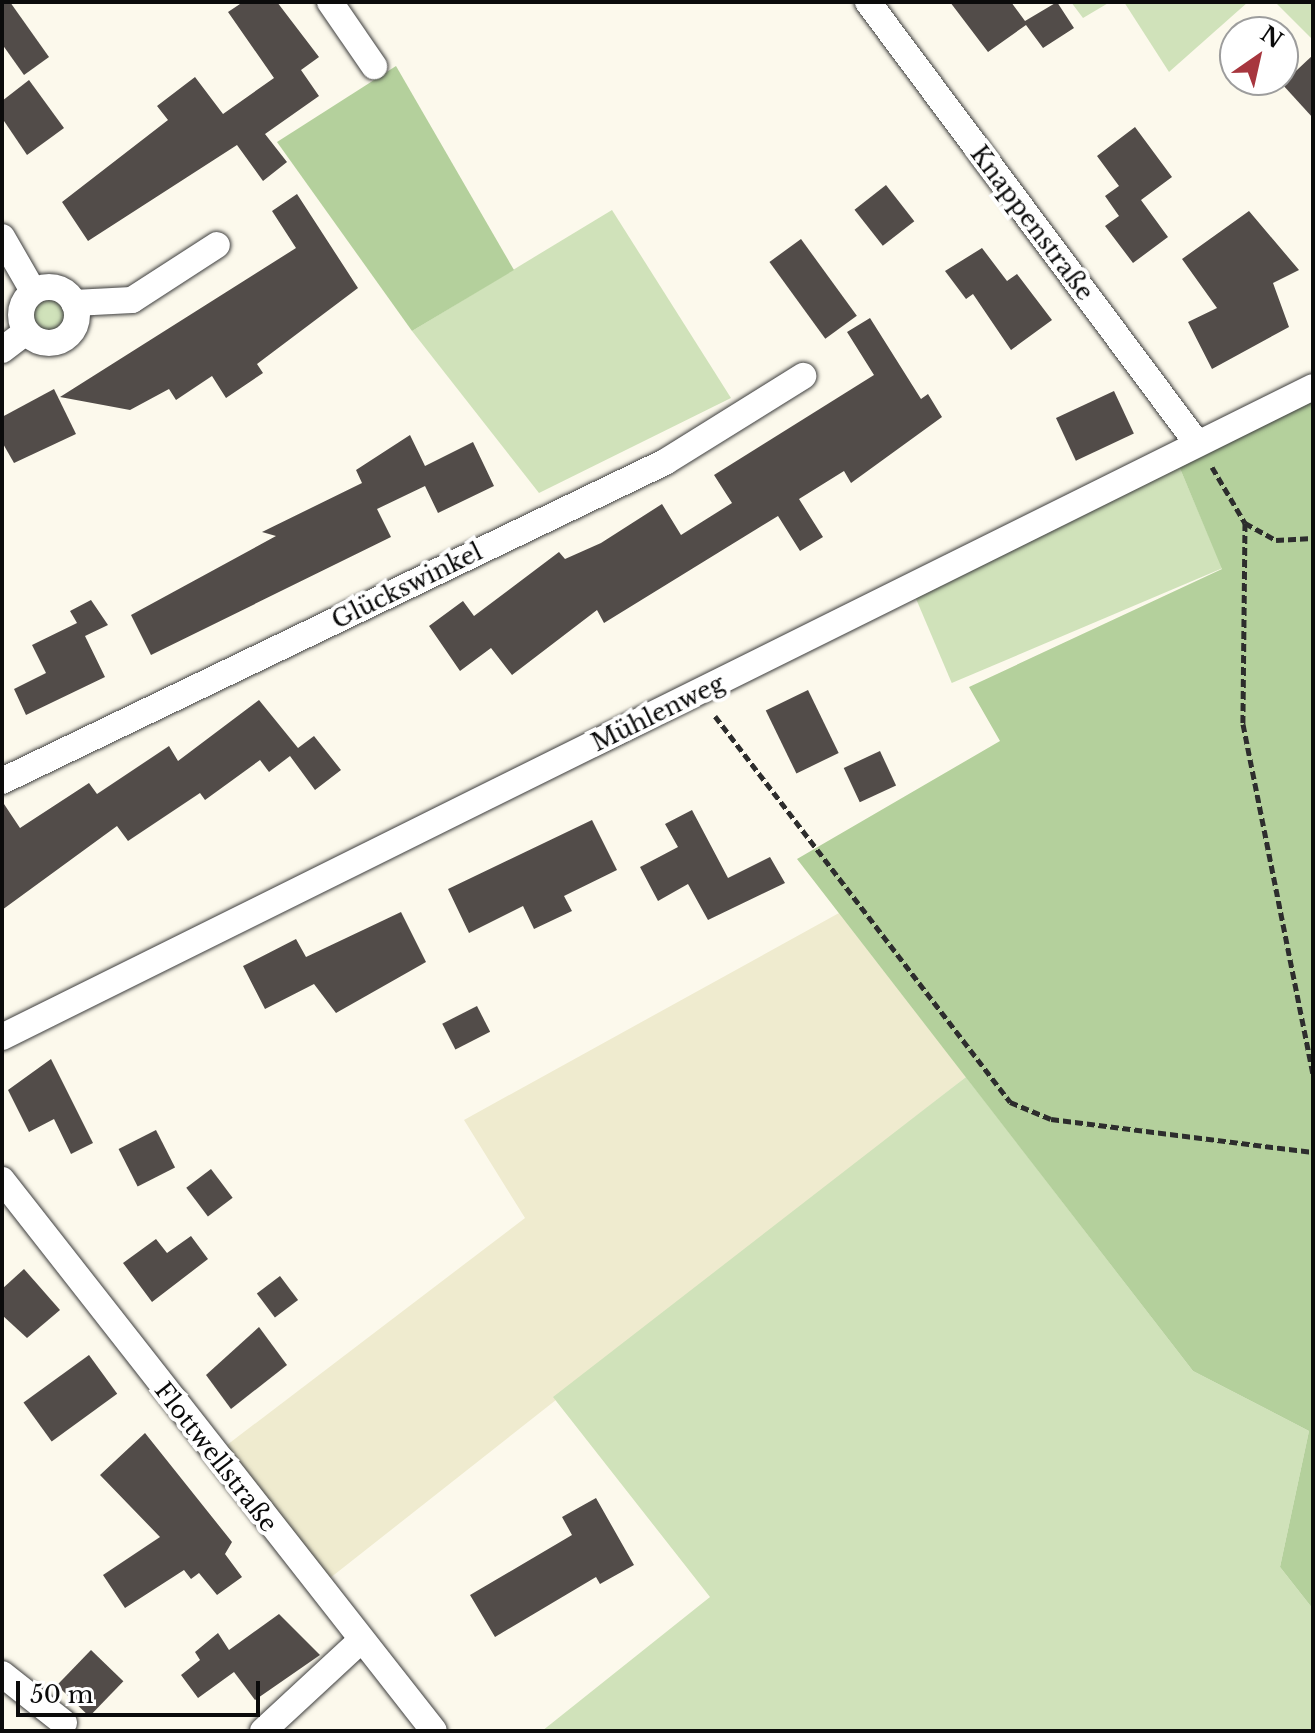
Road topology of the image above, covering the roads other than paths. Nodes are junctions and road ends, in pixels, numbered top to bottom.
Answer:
1 (330, 2) edge
2 (868, 2) edge
3 (374, 66) dead end
4 (2, 237) edge
5 (217, 245) dead end
6 (33, 291) junction
7 (74, 303) junction
8 (26, 332) junction
9 (2, 350) edge
10 (803, 376) dead end
11 (1313, 387) edge
12 (1197, 443) junction
13 (2, 781) edge
14 (2, 1037) edge
15 (2, 1180) edge
16 (359, 1642) junction
17 (2, 1674) edge
18 (64, 1723) dead end
19 (263, 1731) edge
20 (434, 1731) edge

1 - 3 street
2 - 12 street, Knappenstraße
4 - 6 street
5 - 7 street
6 - 7 street
6 - 8 street
7 - 8 street
8 - 9 street
10 - 13 street, Glückswinkel
11 - 12 street, Mühlenweg
12 - 14 street, Mühlenweg
15 - 16 street, Flottwellstraße
16 - 19 street
16 - 20 street, Flottwellstraße
17 - 18 street

